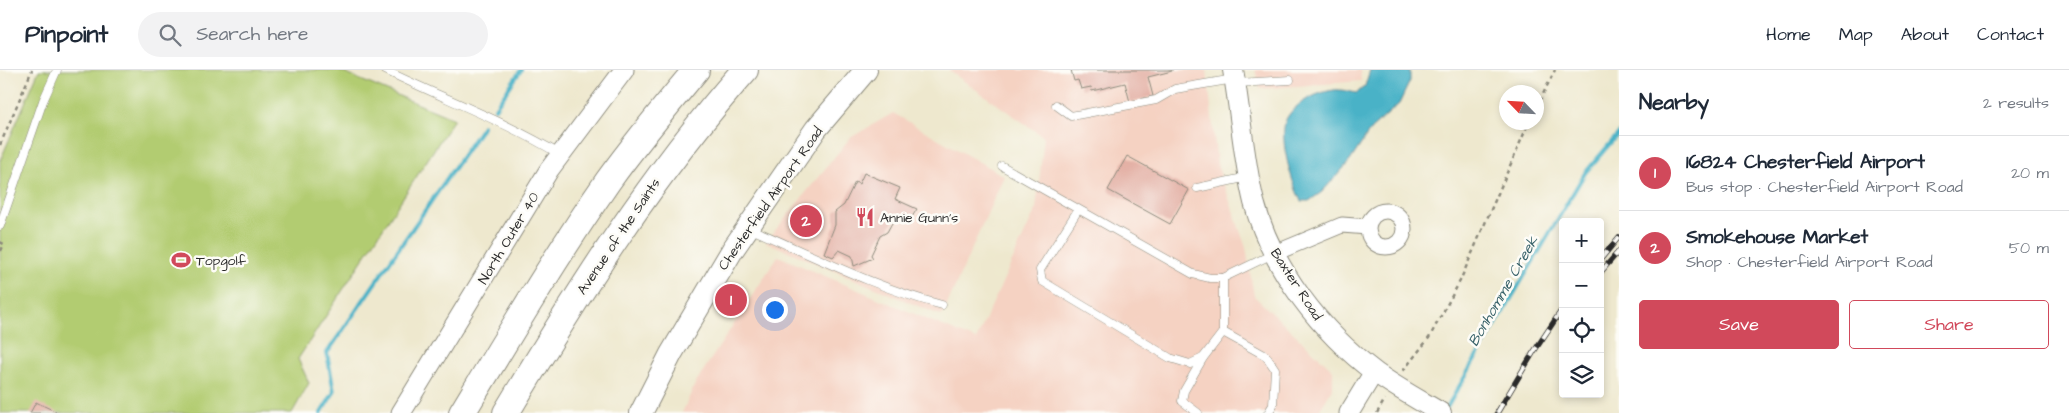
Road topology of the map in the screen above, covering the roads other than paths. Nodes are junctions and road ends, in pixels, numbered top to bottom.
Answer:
1 (57, 70) edge
2 (385, 70) edge
3 (624, 70) edge
4 (696, 70) edge
5 (746, 70) edge
6 (866, 70) edge
7 (1234, 77) edge
8 (1290, 80) dead end
9 (1056, 105) dead end
10 (560, 155) junction
11 (1002, 166) dead end
12 (1248, 177) junction
13 (1197, 188) dead end
14 (1078, 210) junction
15 (0, 226) edge
16 (748, 227) junction
17 (1368, 227) dead end
18 (1275, 253) junction
19 (1223, 278) junction
20 (942, 305) dead end
21 (1223, 332) junction
22 (1203, 358) junction
23 (1374, 372) junction
24 (401, 413) edge
25 (462, 413) edge
26 (506, 413) edge
27 (641, 413) edge
28 (1198, 413) edge
29 (1268, 413) edge
30 (1349, 413) edge
31 (1441, 413) edge

1 - 15 lane
2 - 10 lane
3 - 10 street, North Outer 40
4 - 25 highway
5 - 26 highway, Avenue of the Saints
6 - 16 main road, Chesterfield Airport Road
7 - 8 lane
7 - 9 lane
7 - 12 main road, Baxter Road
10 - 24 street, North Outer 40
11 - 14 lane
12 - 13 lane
12 - 18 main road, Baxter Road
14 - 19 lane
14 - 22 lane
16 - 20 lane
16 - 27 main road, Chesterfield Airport Road
17 - 18 street
18 - 19 lane
18 - 23 main road, Baxter Road
19 - 21 lane
21 - 22 lane
21 - 29 lane
22 - 28 lane
23 - 30 street
23 - 31 main road, Baxter Road

